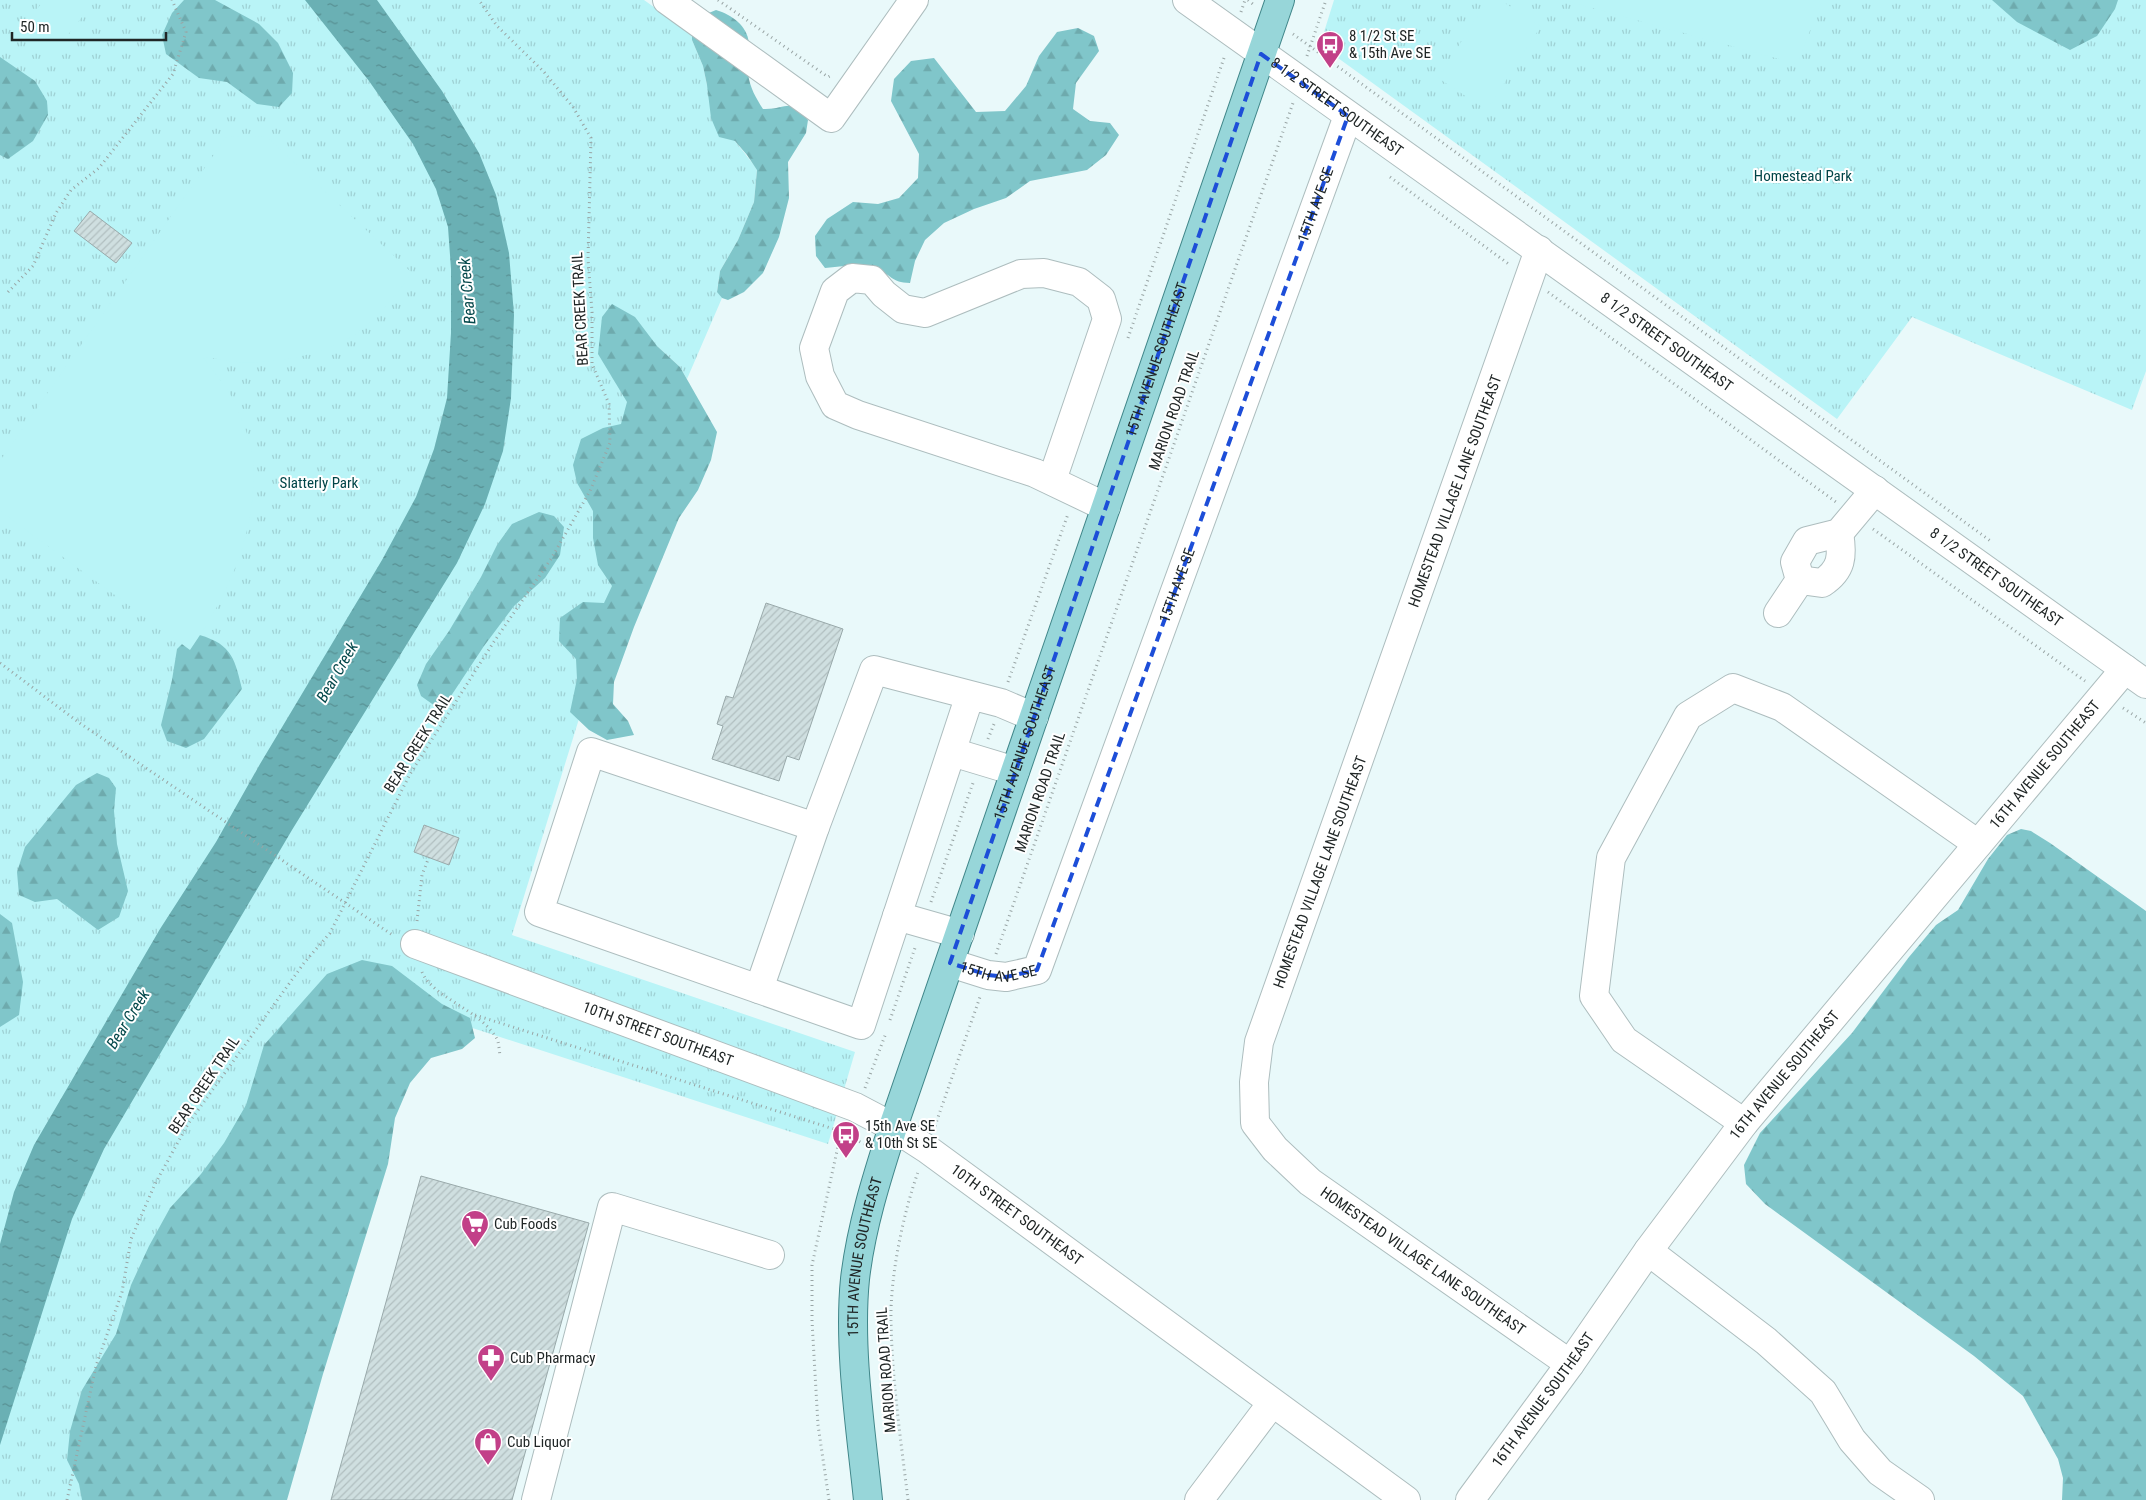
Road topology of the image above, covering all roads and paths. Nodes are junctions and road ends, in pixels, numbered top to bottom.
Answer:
1 (172, 0) edge
2 (479, 0) edge
3 (667, 0) edge
4 (718, 0) edge
5 (914, 0) edge
6 (1187, 0) edge
7 (1280, 0) edge
8 (1326, 0) edge
9 (1226, 54) dead end
10 (1261, 54) junction
11 (834, 70) dead end
12 (1300, 111) dead end
13 (1348, 116) junction
14 (1387, 175) dead end
15 (1539, 250) junction
16 (1530, 279) junction
17 (8, 292) dead end
18 (1126, 342) dead end
19 (1063, 486) junction
20 (1875, 490) junction
21 (1106, 507) junction
22 (1996, 545) dead end
23 (1778, 613) dead end
24 (0, 663) edge
25 (2135, 677) edge
26 (970, 695) junction
27 (1001, 703) junction
28 (1034, 717) junction
29 (952, 752) junction
30 (981, 760) junction
31 (1015, 771) junction
32 (814, 827) junction
33 (1978, 844) junction
34 (429, 857) dead end
35 (346, 904) junction
36 (897, 916) junction
37 (924, 924) junction
38 (960, 934) junction
39 (415, 944) joint
40 (950, 964) junction
41 (988, 975) junction
42 (759, 989) junction
43 (500, 1055) dead end
44 (855, 1107) junction
45 (1744, 1123) junction
46 (893, 1127) junction
47 (840, 1130) junction
48 (927, 1149) junction
49 (1648, 1252) junction
50 (770, 1255) dead end
51 (1570, 1364) junction
52 (1272, 1403) junction
53 (67, 1500) edge
54 (536, 1500) edge
55 (829, 1500) edge
56 (868, 1500) edge
57 (908, 1500) edge
58 (1199, 1500) edge
59 (1406, 1500) edge
60 (1470, 1500) edge
61 (1920, 1500) edge

1 - 17 path
2 - 35 path, BEAR CREEK TRAIL
3 - 5 street
4 - 11 path
6 - 10 street, 8 1/2 STREET SOUTHEAST
7 - 10 main road, 15TH AVENUE SOUTHEAST
8 - 22 path
9 - 18 path
10 - 13 street, 8 1/2 STREET SOUTHEAST
10 - 21 main road, 15TH AVENUE SOUTHEAST
12 - 41 path, MARION ROAD TRAIL
13 - 15 street, 8 1/2 STREET SOUTHEAST
13 - 41 street, 15TH AVE SE
14 - 16 path
15 - 16 street, HOMESTEAD VILLAGE LANE SOUTHEAST
15 - 20 street, 8 1/2 STREET SOUTHEAST
16 - 51 street, HOMESTEAD VILLAGE LANE SOUTHEAST
19 - 19 street
19 - 21 street
19 - 27 path
20 - 23 street
20 - 25 street, 8 1/2 STREET SOUTHEAST
21 - 28 main road, 15TH AVENUE SOUTHEAST
24 - 35 path
25 - 33 street, 16TH AVENUE SOUTHEAST
26 - 27 street
26 - 29 street
26 - 32 street
27 - 28 street
27 - 30 path
28 - 31 main road, 15TH AVENUE SOUTHEAST
29 - 30 street
29 - 36 street
30 - 31 street
30 - 37 path
31 - 38 main road, 15TH AVENUE SOUTHEAST
32 - 42 street
32 - 42 street
33 - 45 street, 16TH AVENUE SOUTHEAST
33 - 45 street
34 - 39 path
35 - 53 path, BEAR CREEK TRAIL
36 - 37 street
36 - 42 street
37 - 38 street
37 - 44 path
38 - 40 main road, 15TH AVENUE SOUTHEAST
39 - 44 street, 10TH STREET SOUTHEAST
40 - 41 street, 15TH AVE SE
40 - 46 main road, 15TH AVENUE SOUTHEAST
41 - 48 path, MARION ROAD TRAIL
43 - 47 path
44 - 46 street, 10TH STREET SOUTHEAST
44 - 47 path
45 - 49 street, 16TH AVENUE SOUTHEAST
46 - 48 street, 10TH STREET SOUTHEAST
46 - 56 main road, 15TH AVENUE SOUTHEAST
47 - 55 path
48 - 52 street, 10TH STREET SOUTHEAST
48 - 57 path, MARION ROAD TRAIL
49 - 51 street, 16TH AVENUE SOUTHEAST
49 - 61 street
50 - 54 street
51 - 60 street, 16TH AVENUE SOUTHEAST
52 - 58 street
52 - 59 street, 10TH STREET SOUTHEAST

